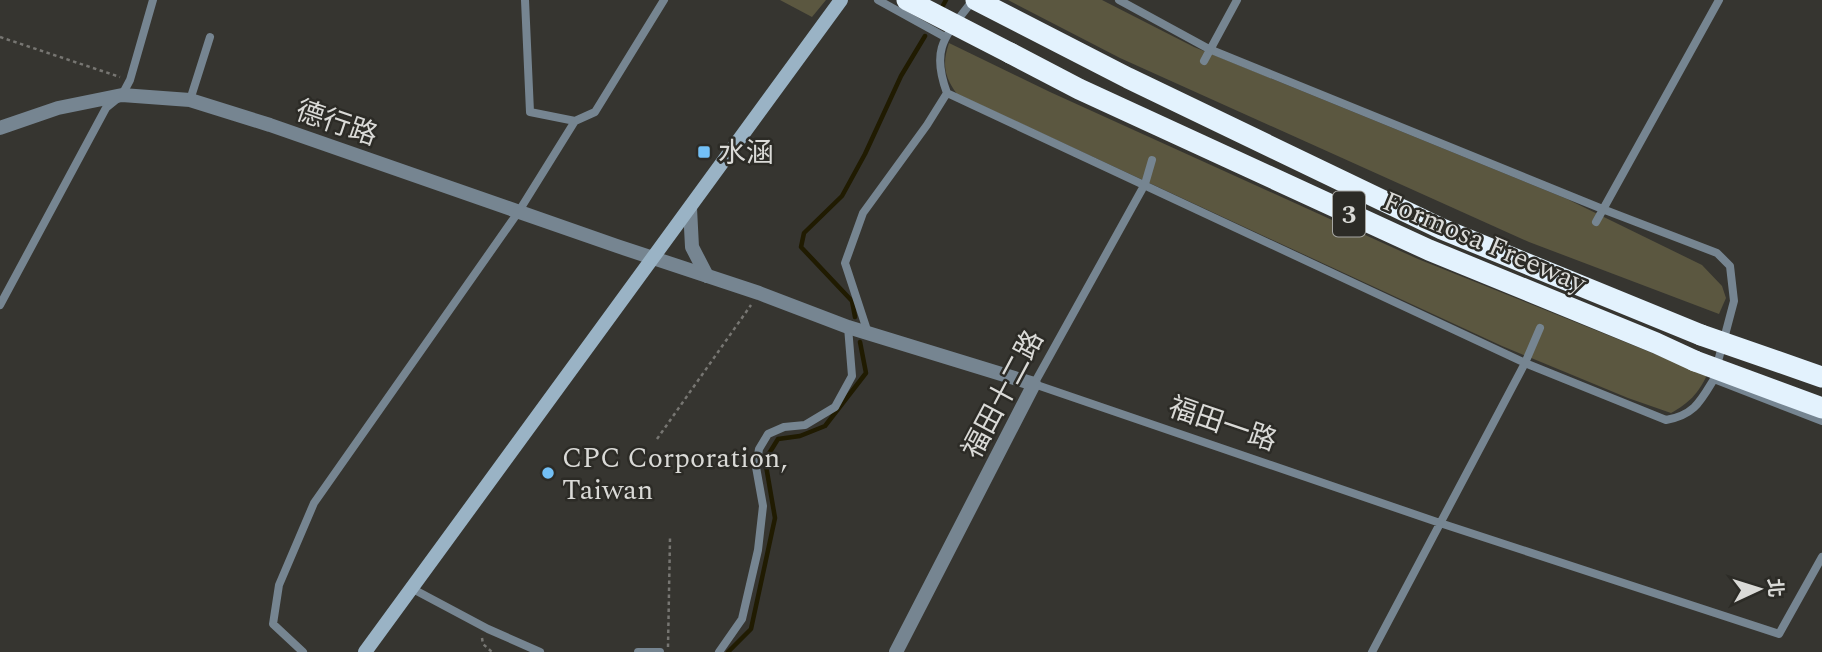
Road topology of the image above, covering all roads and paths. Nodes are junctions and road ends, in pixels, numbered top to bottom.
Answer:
1 (153, 0) edge
2 (525, 0) edge
3 (664, 0) edge
4 (841, 0) edge
5 (878, 0) edge
6 (907, 0) edge
7 (974, 0) edge
8 (1119, 0) edge
9 (1237, 0) edge
10 (1719, 0) edge
11 (0, 37) edge
12 (210, 37) dead end
13 (945, 37) junction
14 (1209, 49) junction
15 (1204, 61) dead end
16 (130, 80) junction
17 (947, 93) junction
18 (122, 95) junction
19 (190, 100) junction
20 (575, 121) junction
21 (0, 128) edge
22 (1152, 160) dead end
23 (1145, 184) junction
24 (690, 208) junction
25 (1605, 210) junction
26 (519, 211) junction
27 (1596, 222) dead end
28 (652, 258) junction
29 (707, 276) junction
30 (759, 293) junction
31 (0, 305) edge
32 (848, 327) junction
33 (1540, 328) dead end
34 (868, 333) junction
35 (1525, 363) junction
36 (1822, 377) edge
37 (1714, 379) junction
38 (1034, 384) junction
39 (1822, 408) edge
40 (1822, 421) edge
41 (657, 439) dead end
42 (1440, 523) junction
43 (670, 538) dead end
44 (1822, 557) edge
45 (411, 588) junction
46 (303, 652) edge
47 (365, 652) edge
48 (540, 652) edge
49 (638, 652) edge
50 (660, 652) edge
51 (668, 652) edge
52 (719, 652) edge
53 (896, 652) edge
54 (1372, 652) edge

1 - 16 lane
2 - 20 lane
3 - 20 lane
4 - 24 main road
5 - 13 lane
6 - 39 highway, Formosa Freeway / 3, bridge
7 - 13 lane
7 - 36 highway, Formosa Freeway / 3, bridge
8 - 14 lane
9 - 14 lane
10 - 25 lane
11 - 16 path
12 - 19 lane
13 - 17 lane
14 - 15 lane
14 - 25 lane
16 - 18 lane
17 - 23 lane
17 - 34 lane
18 - 19 street, 德行路
18 - 21 street, 德行路
18 - 31 lane
19 - 26 street, 德行路
20 - 26 lane
22 - 23 lane, 福田十二路
23 - 35 lane
23 - 38 lane, 福田十二路
24 - 28 main road
24 - 29 street
25 - 27 lane
25 - 37 lane
26 - 28 street, 德行路
26 - 46 lane
28 - 29 street, 福田一路
28 - 45 main road
29 - 30 street, 福田一路
30 - 32 street, 福田一路
30 - 41 path
32 - 34 street, 福田一路
32 - 52 lane
33 - 35 lane
34 - 38 street, 福田一路
35 - 37 lane
35 - 42 lane
37 - 40 lane
38 - 42 lane, 福田一路
38 - 53 street, 福田十二路
42 - 44 lane, 福田一路
42 - 54 lane
43 - 51 path
45 - 47 main road
45 - 48 lane
49 - 50 lane

